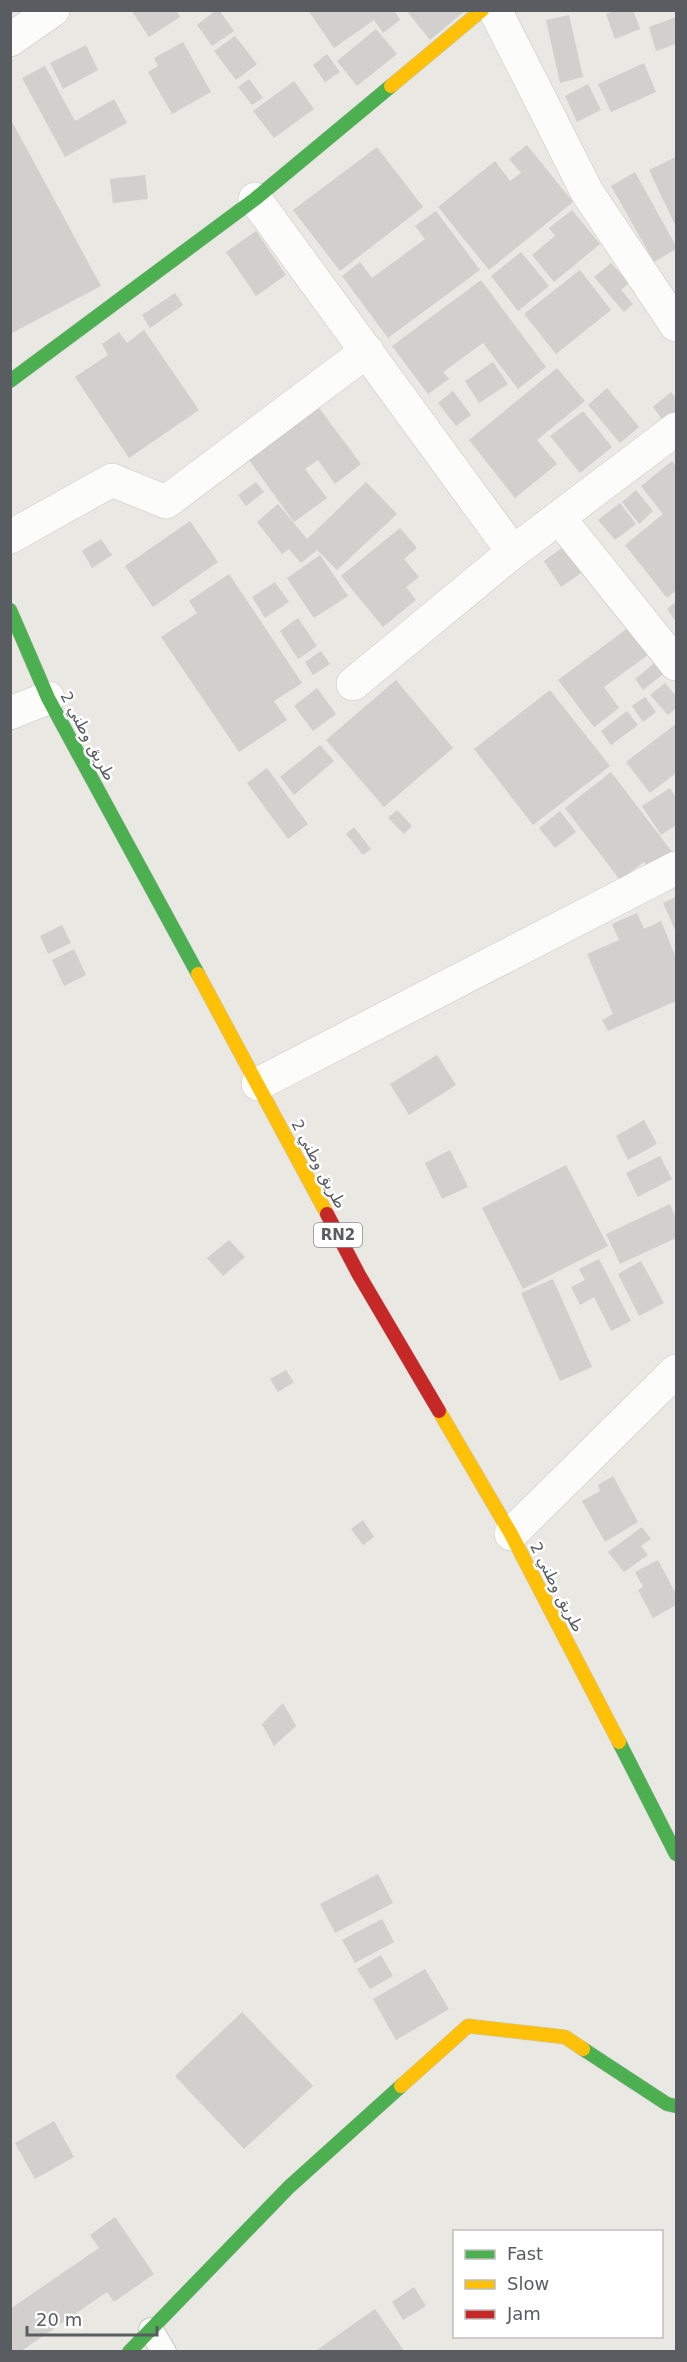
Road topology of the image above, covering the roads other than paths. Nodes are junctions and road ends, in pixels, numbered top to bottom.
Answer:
1 (53, 10) edge
2 (482, 10) edge
3 (495, 10) edge
4 (10, 40) edge
5 (255, 199) junction
6 (676, 325) edge
7 (367, 351) junction
8 (10, 381) edge
9 (676, 429) edge
10 (559, 518) junction
11 (10, 537) edge
12 (513, 552) junction
13 (10, 610) edge
14 (676, 664) edge
15 (353, 684) dead end
16 (48, 698) junction
17 (10, 712) edge
18 (676, 868) edge
19 (258, 1084) junction
20 (676, 1371) edge
21 (511, 1534) junction
22 (674, 1844) edge
23 (676, 2106) edge
24 (152, 2330) junction
25 (129, 2352) edge
26 (164, 2352) edge

1 - 4 street
2 - 5 main road
3 - 6 street
5 - 7 street
5 - 8 main road
7 - 11 street
7 - 12 street
9 - 10 street
10 - 12 street
10 - 14 street
12 - 15 street
13 - 16 main road, طريق وطني 2 / RN2
16 - 17 street
16 - 19 main road, طريق وطني 2 / RN2
18 - 19 street
19 - 21 main road, طريق وطني 2 / RN2
20 - 21 street
21 - 22 main road, طريق وطني 2 / RN2
23 - 24 main road
24 - 25 main road
24 - 26 lane

